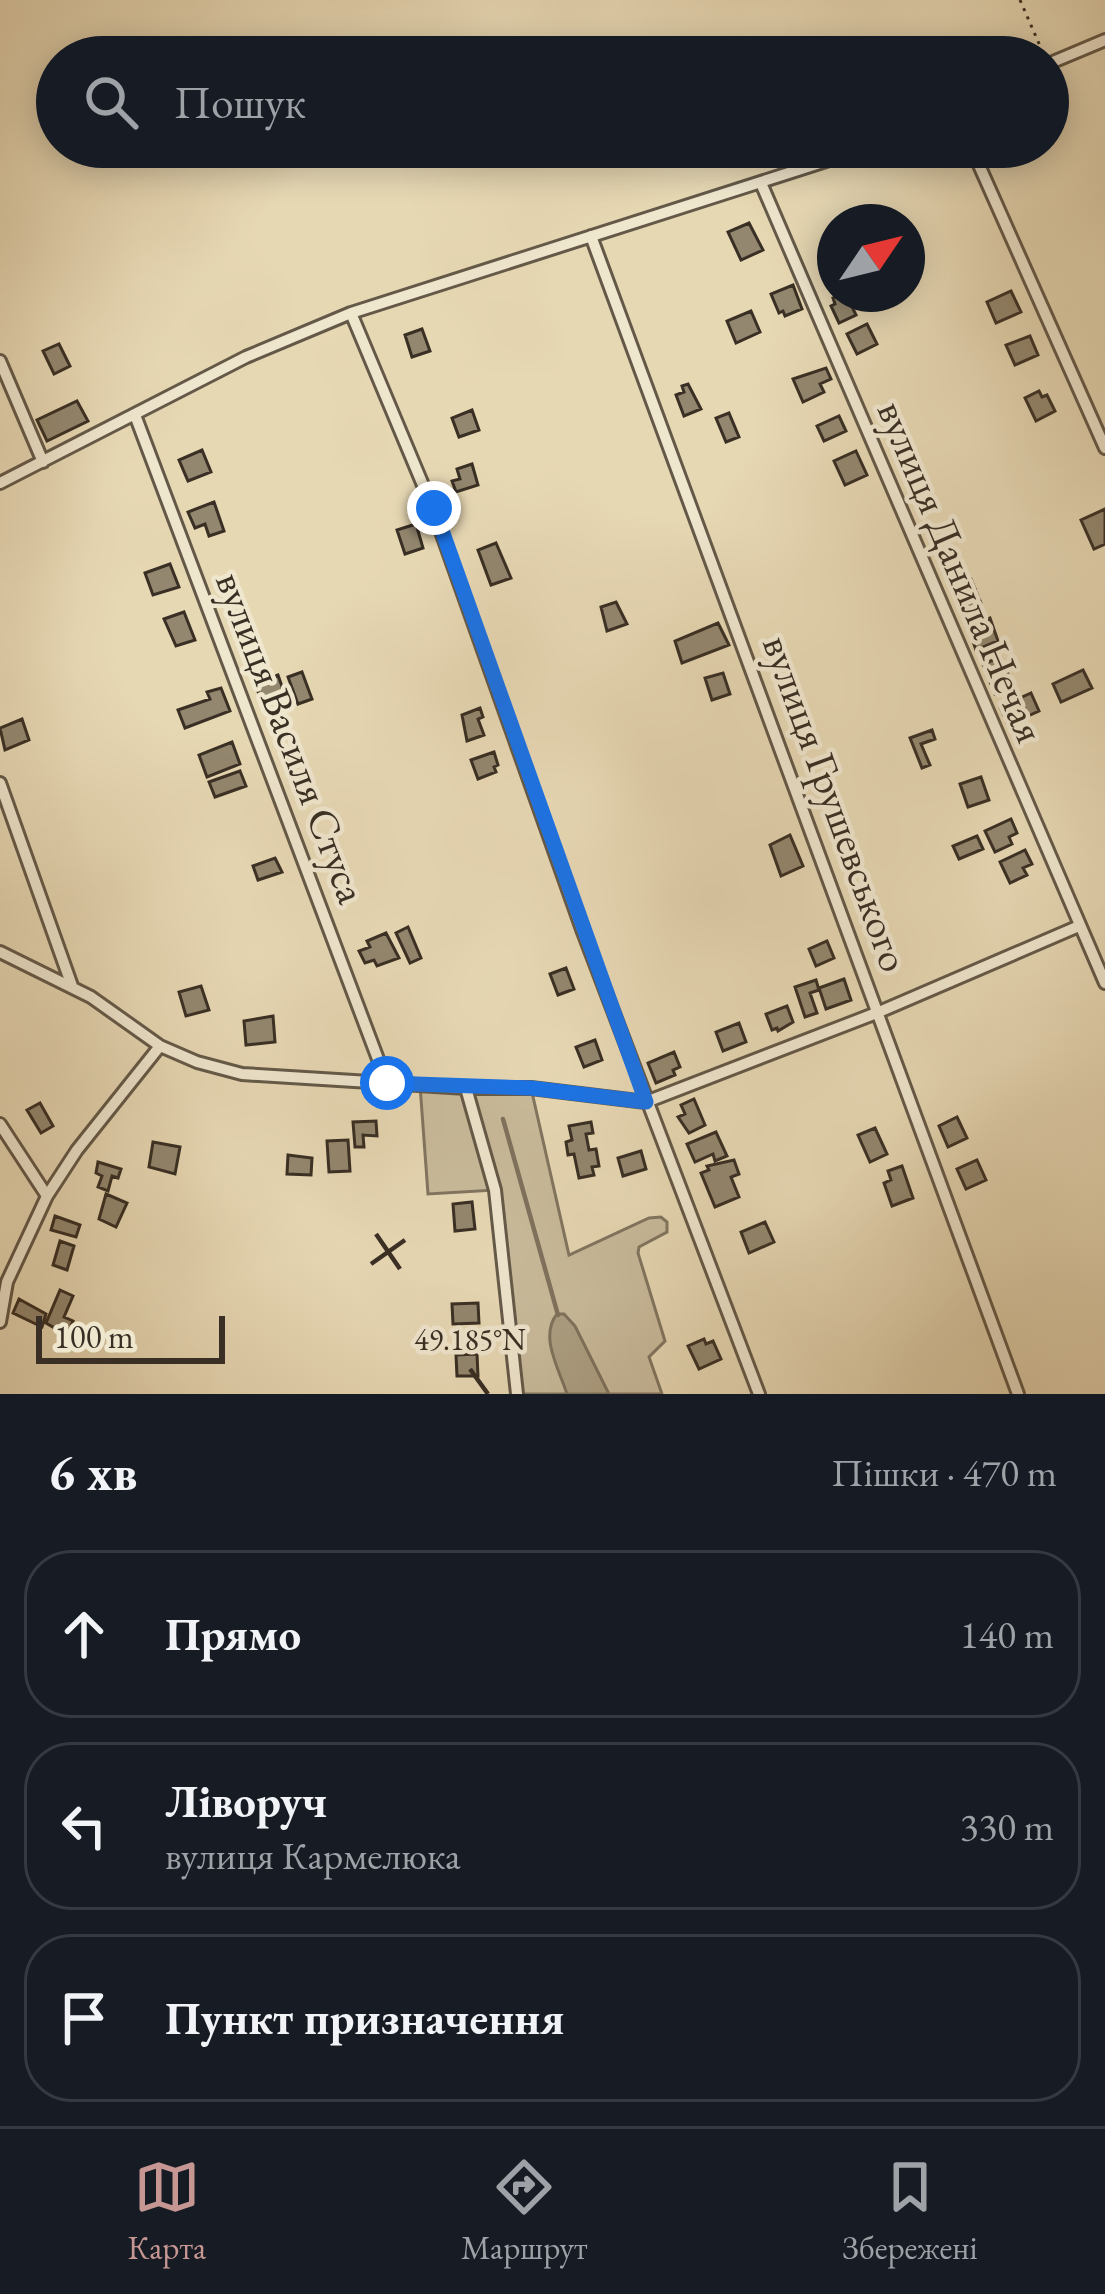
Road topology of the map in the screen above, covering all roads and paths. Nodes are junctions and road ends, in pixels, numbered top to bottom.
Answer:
1 (1020, 0) edge
2 (1035, 36) edge
3 (1105, 40) edge
4 (1069, 53) edge
5 (806, 168) edge
6 (979, 168) edge
7 (760, 183) junction
8 (591, 236) junction
9 (351, 313) junction
10 (0, 362) edge
11 (135, 415) junction
12 (1105, 448) edge
13 (43, 462) junction
14 (0, 483) edge
15 (0, 783) edge
16 (1079, 926) junction
17 (0, 952) edge
18 (1105, 983) edge
19 (72, 986) junction
20 (879, 1012) junction
21 (160, 1046) junction
22 (387, 1083) junction
23 (466, 1088) junction
24 (646, 1102) junction
25 (0, 1124) edge
26 (47, 1196) junction
27 (0, 1322) edge
28 (517, 1394) edge
29 (759, 1394) edge
30 (1018, 1394) edge

1 - 2 path
3 - 4 street
5 - 7 street
6 - 12 street
7 - 8 street
7 - 16 street, вулиця Данила Нечая
8 - 9 street
8 - 20 street, вулиця Грушевського
9 - 11 street
9 - 24 street
10 - 13 street
11 - 13 street
11 - 22 street, вулиця Василя Стуса
13 - 14 street
15 - 19 street
16 - 18 street, вулиця Данила Нечая
16 - 20 street
17 - 19 street
19 - 21 street
20 - 24 street
20 - 30 street, вулиця Грушевського
21 - 22 street
21 - 26 street
22 - 23 street
23 - 24 street
23 - 28 street
24 - 29 street
25 - 26 street
26 - 27 street

